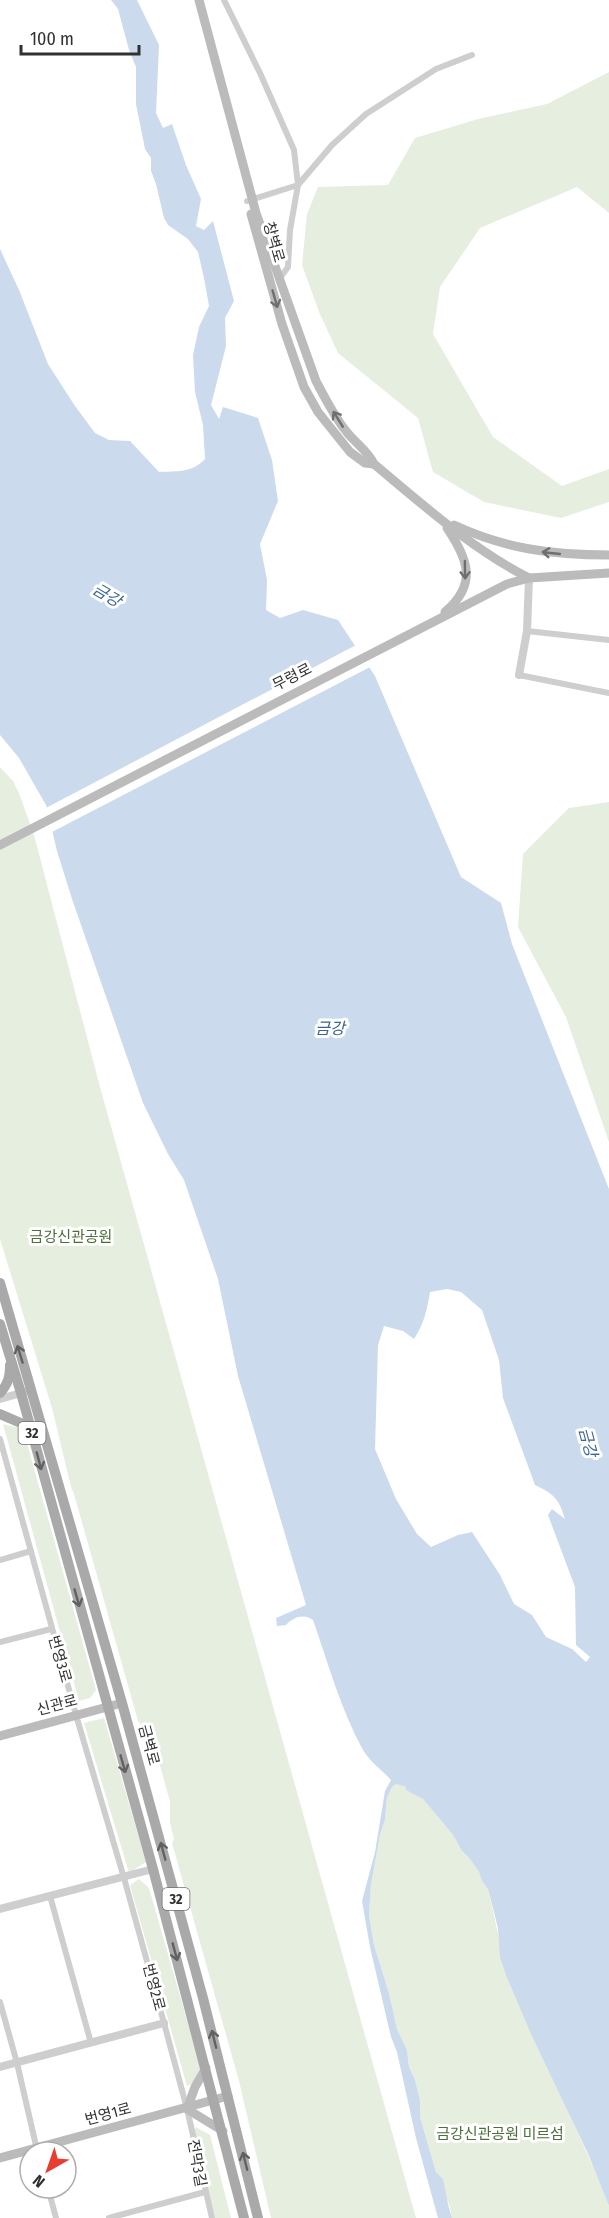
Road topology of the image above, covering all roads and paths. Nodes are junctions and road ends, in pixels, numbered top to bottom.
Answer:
1 (193, 0) edge
2 (199, 0) edge
3 (224, 0) edge
4 (472, 55) dead end
5 (298, 185) junction
6 (250, 200) junction
7 (280, 278) junction
8 (374, 464) junction
9 (441, 519) junction
10 (609, 555) edge
11 (609, 573) edge
12 (529, 578) junction
13 (434, 621) junction
14 (527, 631) junction
15 (609, 640) edge
16 (519, 675) joint
17 (609, 693) edge
18 (0, 846) edge
19 (0, 1283) edge
20 (0, 1324) edge
21 (9, 1356) junction
22 (26, 1391) junction
23 (0, 1393) edge
24 (0, 1399) edge
25 (0, 1414) edge
26 (30, 1427) junction
27 (0, 1439) edge
28 (31, 1551) junction
29 (0, 1560) edge
30 (51, 1629) junction
31 (0, 1642) edge
32 (122, 1703) junction
33 (108, 1707) junction
34 (75, 1716) junction
35 (0, 1736) edge
36 (153, 1869) junction
37 (124, 1878) junction
38 (50, 1896) junction
39 (0, 1909) edge
40 (0, 2002) edge
41 (164, 2023) junction
42 (92, 2043) junction
43 (17, 2063) junction
44 (0, 2067) edge
45 (206, 2068) junction
46 (228, 2096) junction
47 (214, 2099) junction
48 (187, 2109) junction
49 (223, 2131) junction
50 (35, 2140) edge
51 (74, 2140) edge
52 (18, 2154) edge
53 (0, 2158) edge
54 (205, 2192) junction
55 (51, 2200) edge
56 (136, 2215) edge
57 (56, 2218) edge
58 (109, 2218) edge
59 (212, 2218) edge
60 (244, 2218) edge
61 (258, 2218) edge

1 - 6 main road, 창벽로
2 - 6 main road, 창벽로
3 - 5 street
4 - 5 street
5 - 6 street
5 - 7 street
6 - 7 main road, 창벽로
6 -> 8 main road, 창벽로
8 -> 7 main road, 창벽로
8 - 9 main road, 창벽로
10 -> 9 main road
9 - 12 main road, 창벽로
9 -> 13 main road
11 - 12 main road, 무령로
12 - 13 main road, 무령로
12 - 14 street
13 - 18 main road, 무령로
14 - 15 street
14 - 16 street
16 - 17 street
22 -> 19 main road, 금벽로 / 32
20 - 21 main road, 금벽로 / 32
21 - 22 main road, 금벽로 / 32
21 - 23 main road
22 - 24 street
22 - 26 main road, 금벽로 / 32
22 - 32 main road, 금벽로 / 32
25 - 26 main road
26 -> 33 main road, 금벽로 / 32
27 - 28 street, 번영3로
28 - 29 street
28 - 30 street, 번영3로
30 - 31 street
30 - 34 street, 번영3로
32 - 33 main road, 신관로
46 -> 32 main road, 금벽로 / 32
33 - 34 main road, 신관로
33 -> 36 main road, 금벽로 / 32
34 - 35 main road, 신관로
34 - 37 street, 번영3로
36 - 37 street
36 -> 45 main road, 금벽로 / 32
37 - 38 street
37 - 41 street, 번영2로
38 - 39 street
38 - 42 street
40 - 43 street
41 - 42 street, 번영2로
41 - 48 street
42 - 43 street, 번영2로
43 - 44 street, 번영2로
43 - 50 street
45 - 47 main road, 금벽로 / 32
45 - 48 main road
46 - 47 main road, 번영1로
61 -> 46 main road, 금벽로 / 32
47 - 48 main road, 번영1로
47 - 49 main road, 금벽로 / 32
48 - 49 main road
48 - 51 main road, 번영1로
48 - 54 street, 전막3길
49 - 60 main road, 금벽로 / 32
52 - 53 main road, 번영1로
54 - 56 street, 전막3길
54 - 59 street
55 - 57 street
56 - 58 street, 전막3길

